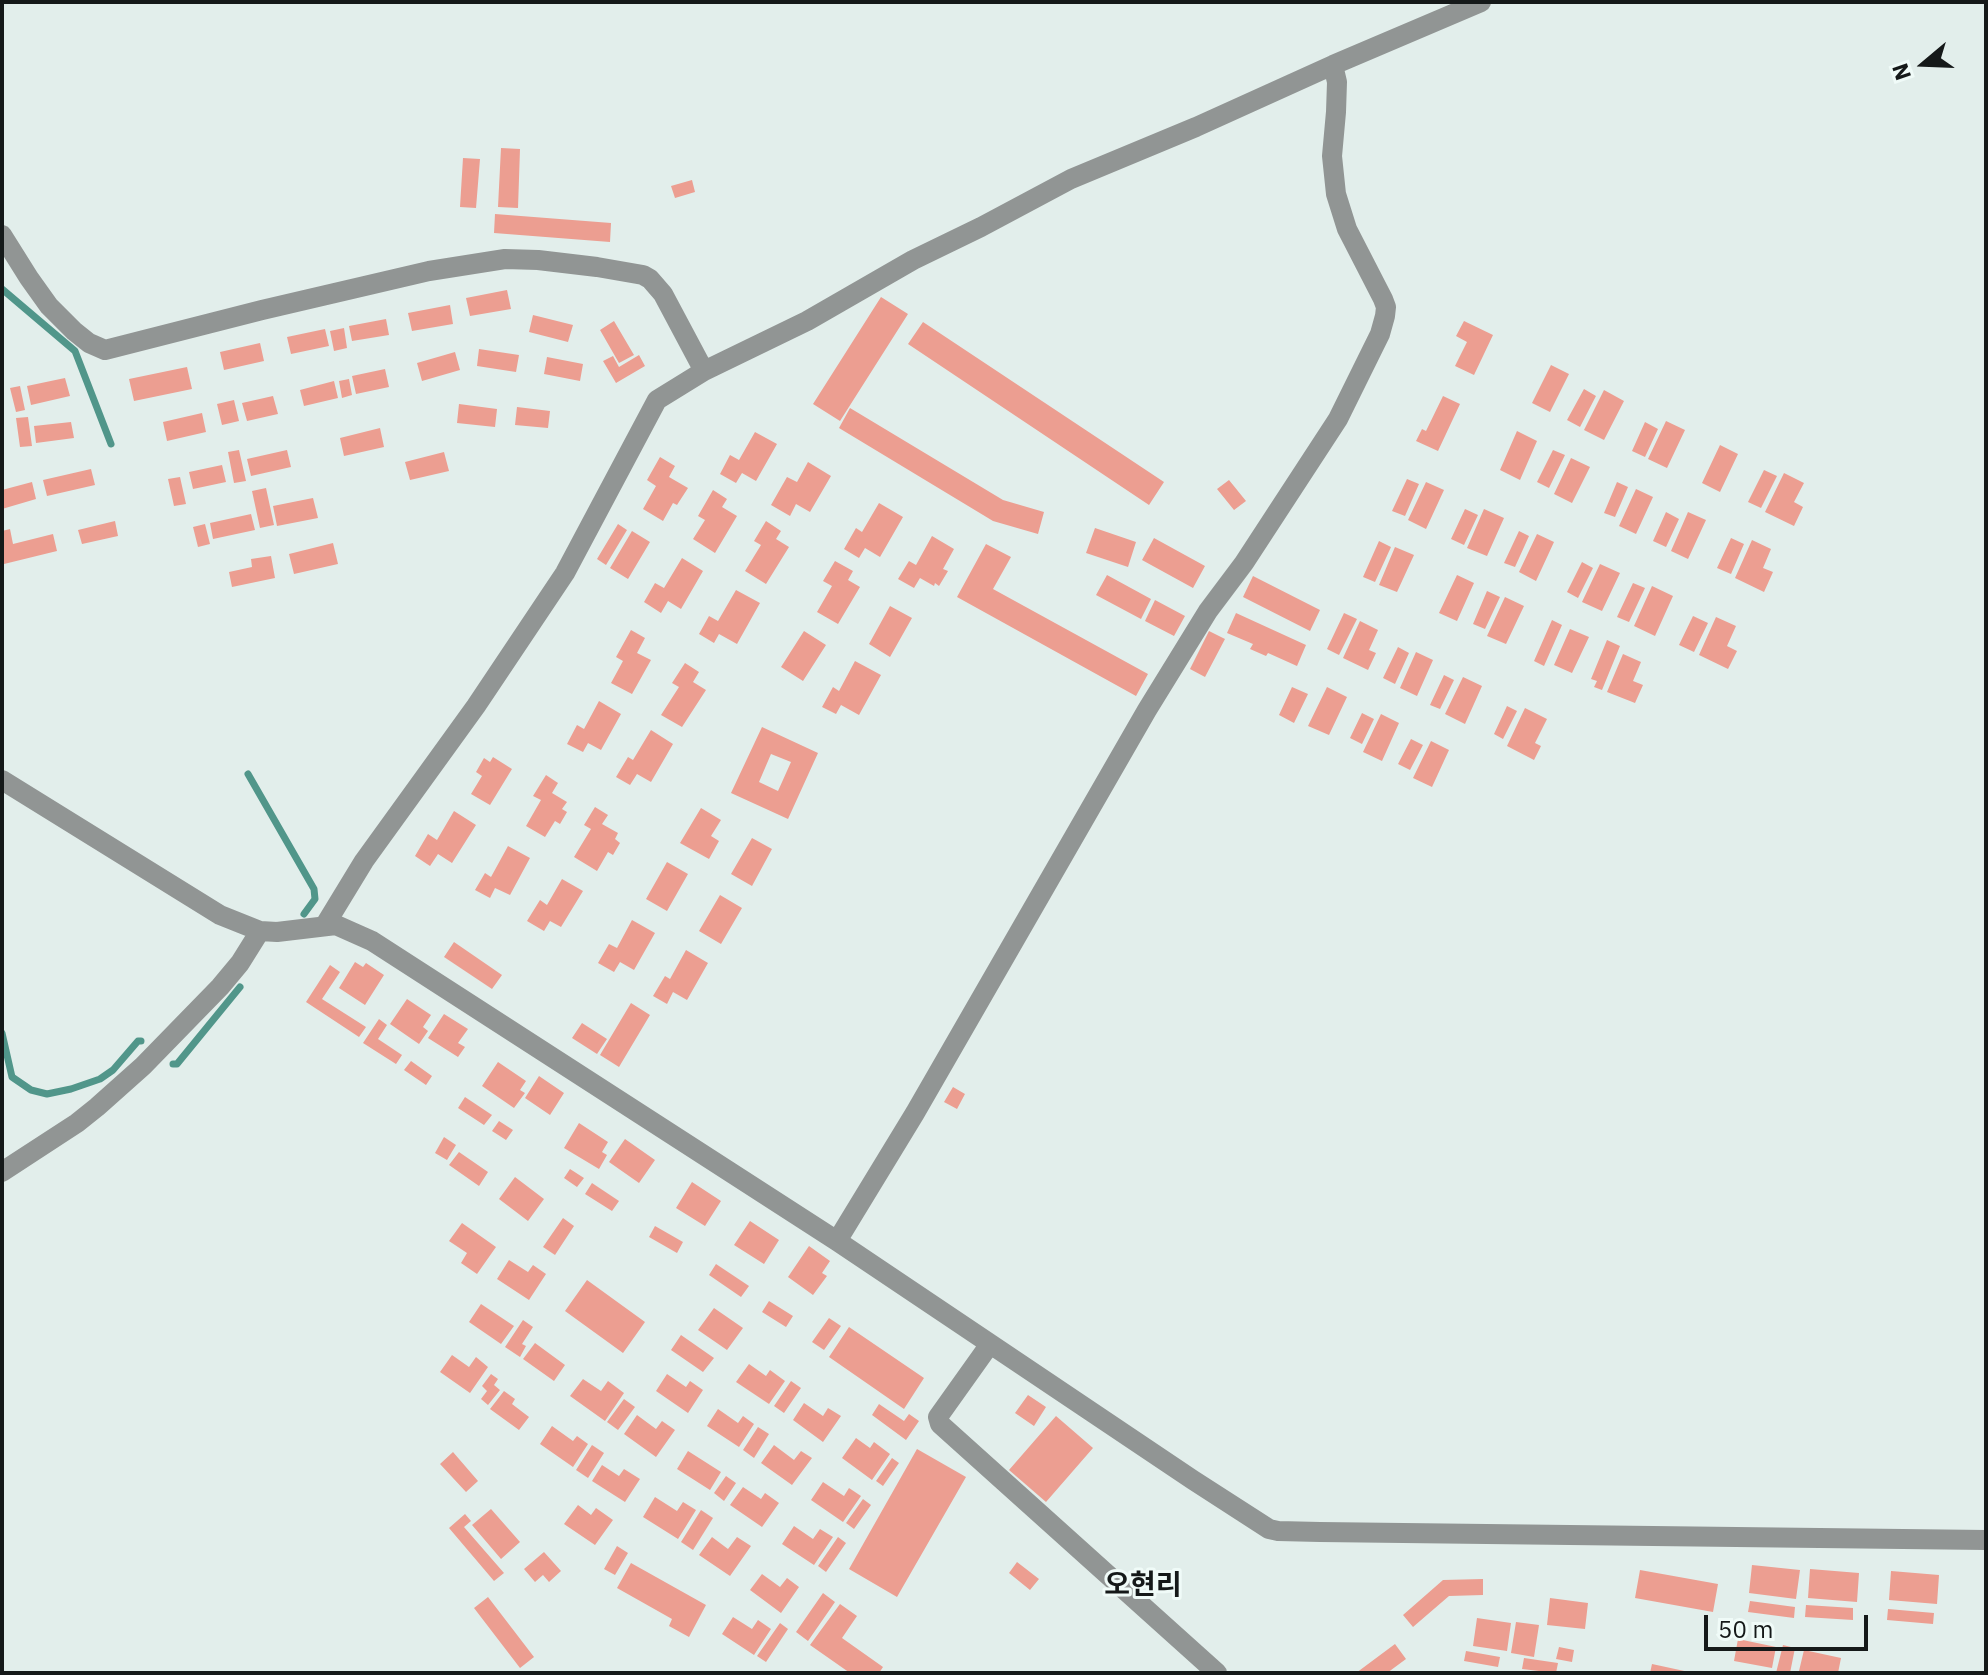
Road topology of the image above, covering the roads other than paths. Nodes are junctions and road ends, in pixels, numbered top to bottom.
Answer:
1 (1481, 2) edge
2 (1333, 65) junction
3 (2, 235) edge
4 (704, 371) junction
5 (2, 780) edge
6 (325, 925) junction
7 (260, 931) junction
8 (2, 1172) edge
9 (837, 1241) junction
10 (990, 1344) junction
11 (1986, 1540) edge
12 (1217, 1673) edge

1 - 2 street
2 - 4 street
2 - 9 street
3 - 4 street
4 - 6 street
5 - 7 street
6 - 7 street
6 - 9 street
7 - 8 street
9 - 10 street
10 - 11 street
10 - 12 street

